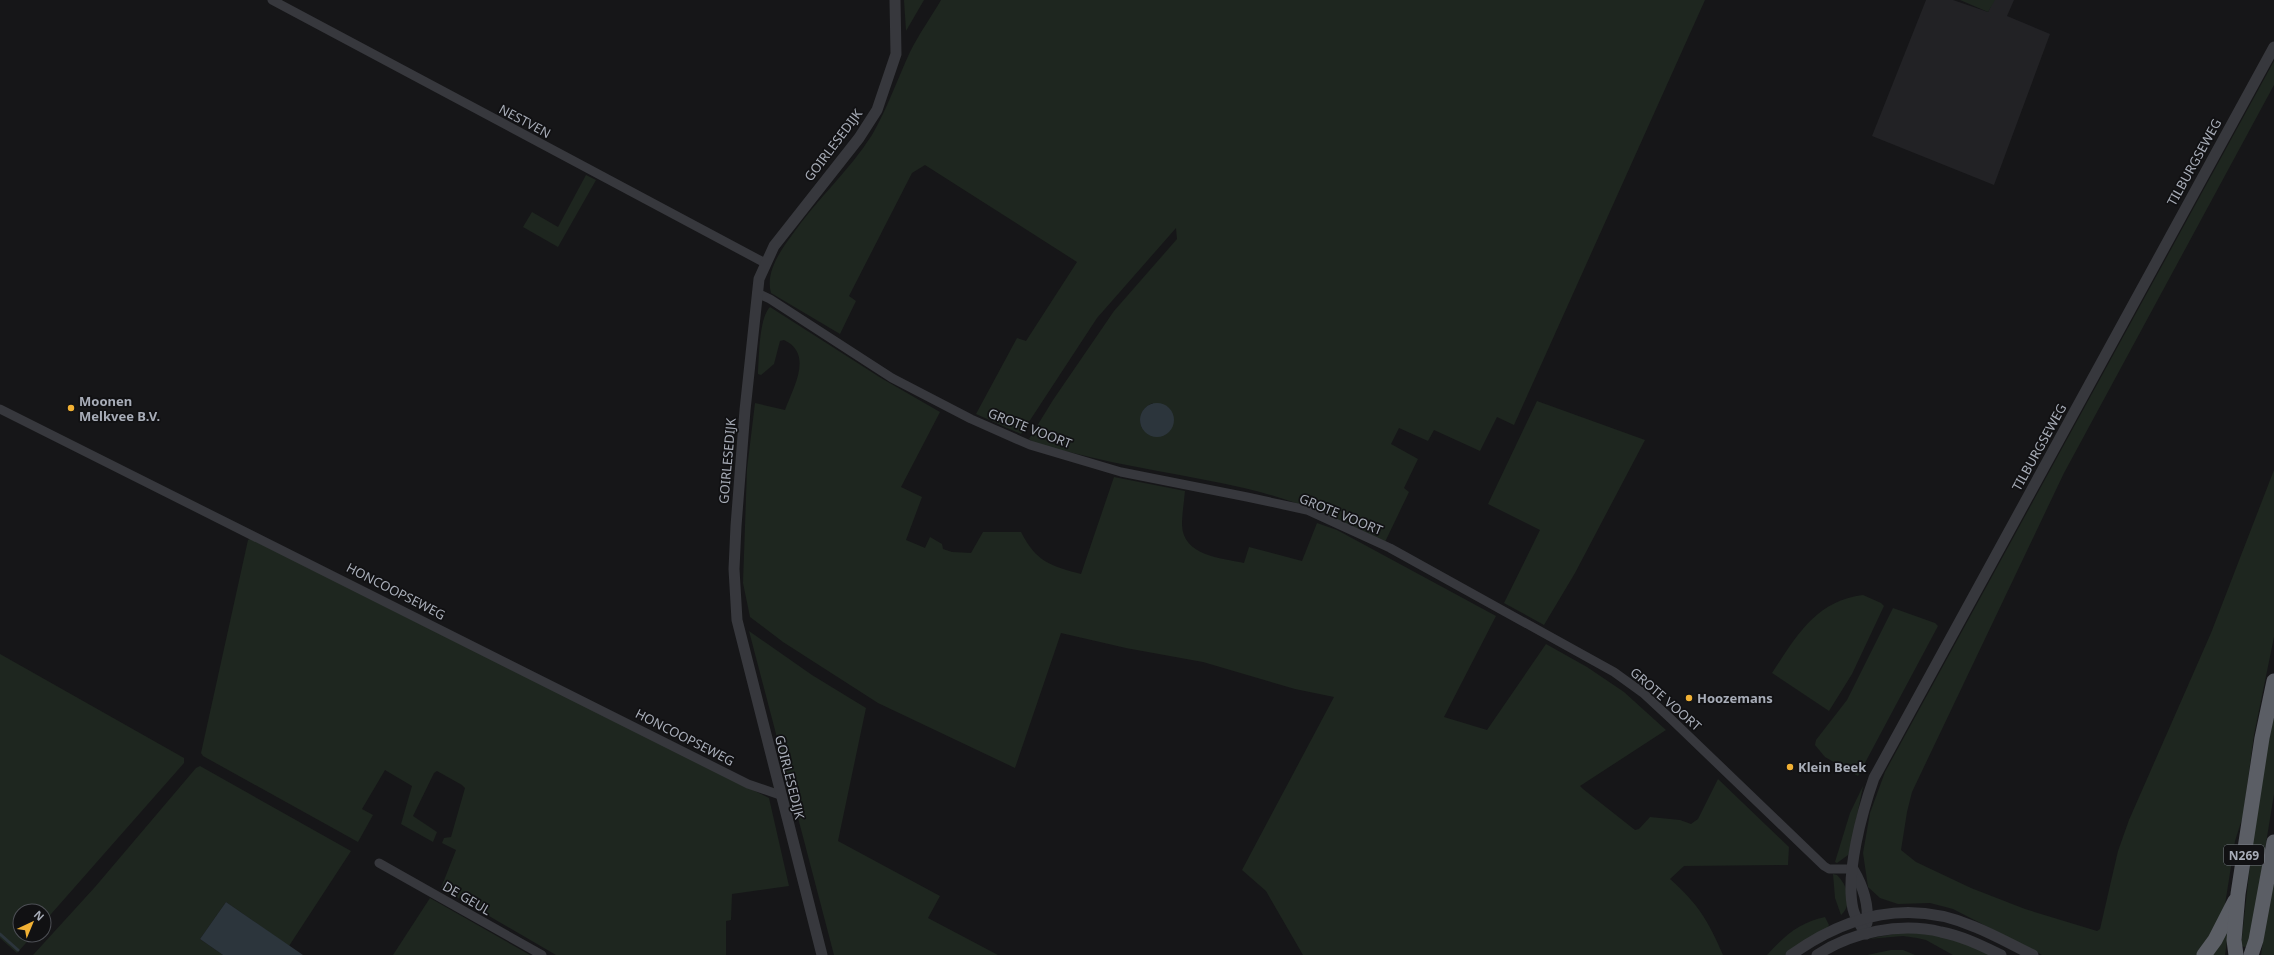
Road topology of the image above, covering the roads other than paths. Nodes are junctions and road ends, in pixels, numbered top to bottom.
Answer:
1 (272, 0) edge
2 (895, 0) edge
3 (2274, 47) edge
4 (765, 263) junction
5 (758, 294) junction
6 (0, 409) edge
7 (2274, 680) edge
8 (780, 795) junction
9 (2274, 842) edge
10 (379, 863) dead end
11 (1853, 869) junction
12 (2238, 894) junction
13 (1862, 918) junction
14 (1866, 934) junction
15 (2256, 940) junction
16 (2235, 948) edge
17 (542, 955) edge
18 (822, 955) edge
19 (1791, 955) edge
20 (1817, 955) edge
21 (2002, 955) edge
22 (2033, 955) edge
23 (2204, 955) edge
24 (2229, 955) edge
25 (2251, 955) edge
26 (2257, 955) edge

1 - 4 street, NESTVEN
2 - 4 street, GOIRLESEDIJK
3 - 11 street, TILBURGSEWEG
4 - 5 street, GOIRLESEDIJK
5 - 8 street, GOIRLESEDIJK
5 - 11 street, GROTE VOORT
6 - 8 street, HONCOOPSEWEG
7 - 12 highway, N269
8 - 18 street, GOIRLESEDIJK
9 - 15 highway, N269
10 - 17 street, DE GEUL
11 - 13 street
12 - 16 highway, N269
12 - 23 highway
13 - 14 street
13 - 19 street
13 - 22 street
14 - 20 street
14 - 21 street
15 - 25 highway, N269
15 - 26 highway, N269
16 - 24 highway, N269

